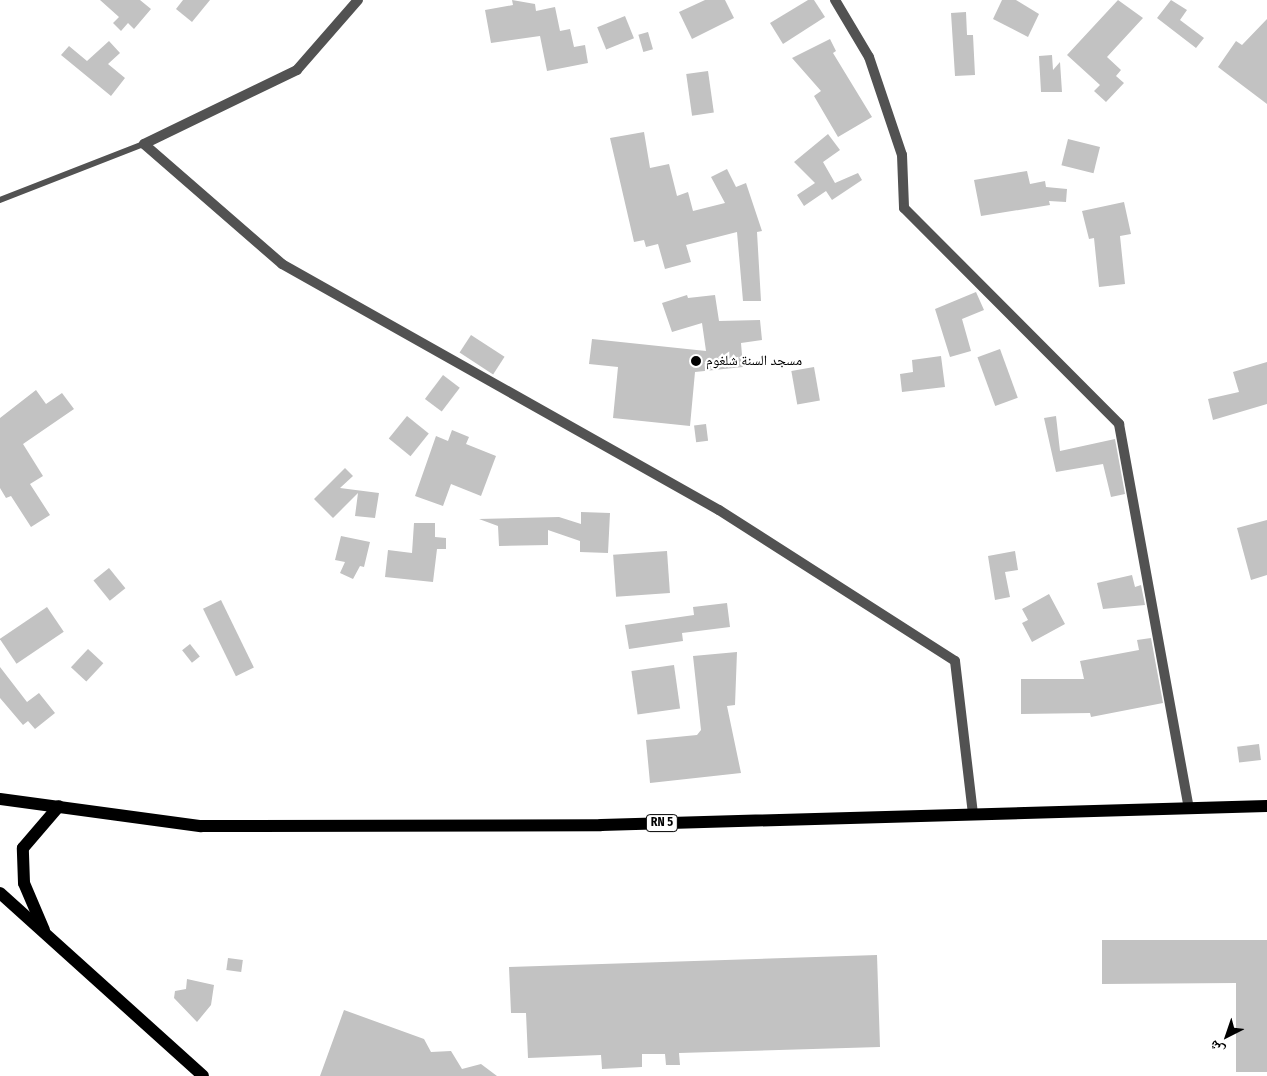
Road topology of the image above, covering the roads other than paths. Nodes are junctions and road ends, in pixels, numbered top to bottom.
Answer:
1 (358, 0) edge
2 (835, 0) edge
3 (144, 144) junction
4 (0, 200) edge
5 (0, 799) edge
6 (59, 806) junction
7 (1267, 806) edge
8 (1190, 808) junction
9 (973, 814) junction
10 (0, 893) edge
11 (45, 934) junction
12 (203, 1076) edge

1 - 3 street
2 - 8 street
3 - 4 lane
3 - 9 street
5 - 6 main road, RN 5
6 - 9 main road, RN 5
6 - 11 main road
7 - 8 main road, RN 5
8 - 9 main road, RN 5
10 - 11 main road
11 - 12 main road

